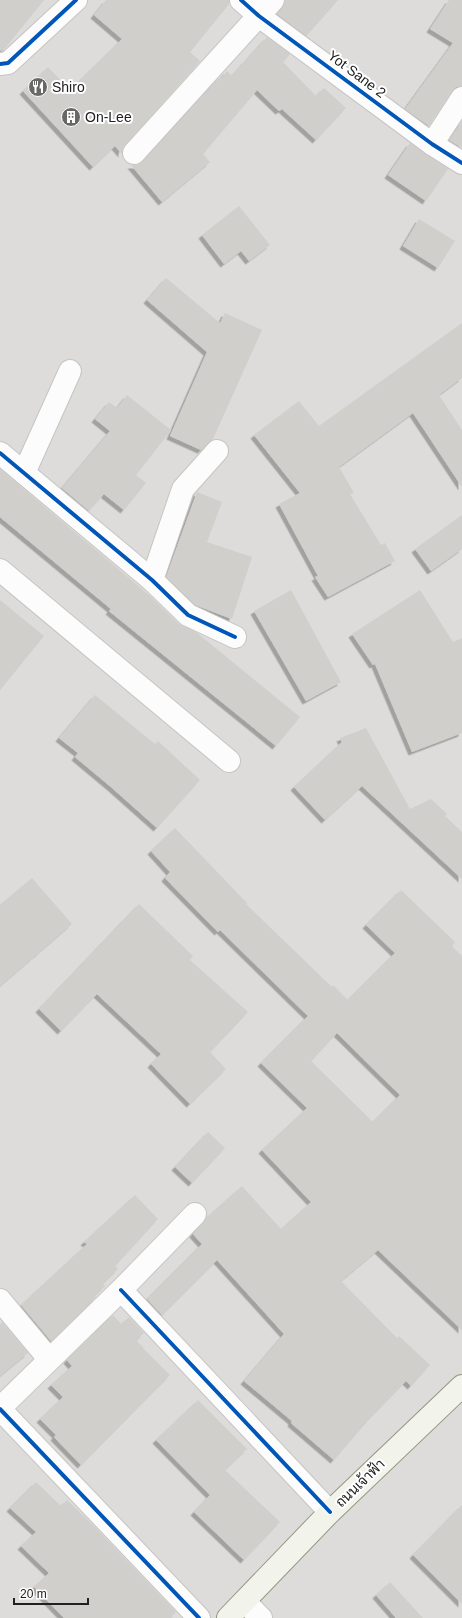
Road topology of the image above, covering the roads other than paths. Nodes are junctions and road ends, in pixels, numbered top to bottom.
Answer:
1 (76, 0) edge
2 (241, 0) edge
3 (266, 8) edge
4 (0, 64) edge
5 (462, 98) edge
6 (432, 144) junction
7 (134, 153) dead end
8 (462, 163) edge
9 (70, 371) dead end
10 (217, 451) dead end
11 (0, 453) edge
12 (24, 473) junction
13 (0, 570) edge
14 (152, 580) junction
15 (235, 637) dead end
16 (230, 761) dead end
17 (195, 1214) dead end
18 (121, 1290) junction
19 (0, 1300) edge
20 (49, 1359) junction
21 (462, 1386) edge
22 (0, 1408) edge
23 (330, 1512) junction
24 (244, 1602) junction
25 (199, 1618) edge
26 (228, 1618) edge
27 (261, 1618) edge

1 - 4 street
2 - 3 street, Yot Sane 2
3 - 6 street, Yot Sane 2
3 - 7 street
5 - 6 street
6 - 8 street, Yot Sane 2
9 - 12 street
10 - 14 street
11 - 12 street
12 - 14 street
13 - 16 street
14 - 15 street
17 - 18 street
18 - 20 street
18 - 23 street
19 - 20 street
20 - 22 street
21 - 23 main road, ถนนเจ้าฟ้า
22 - 25 street
23 - 24 main road, ถนนเจ้าฟ้า
24 - 26 main road, ถนนเจ้าฟ้า
24 - 27 street

